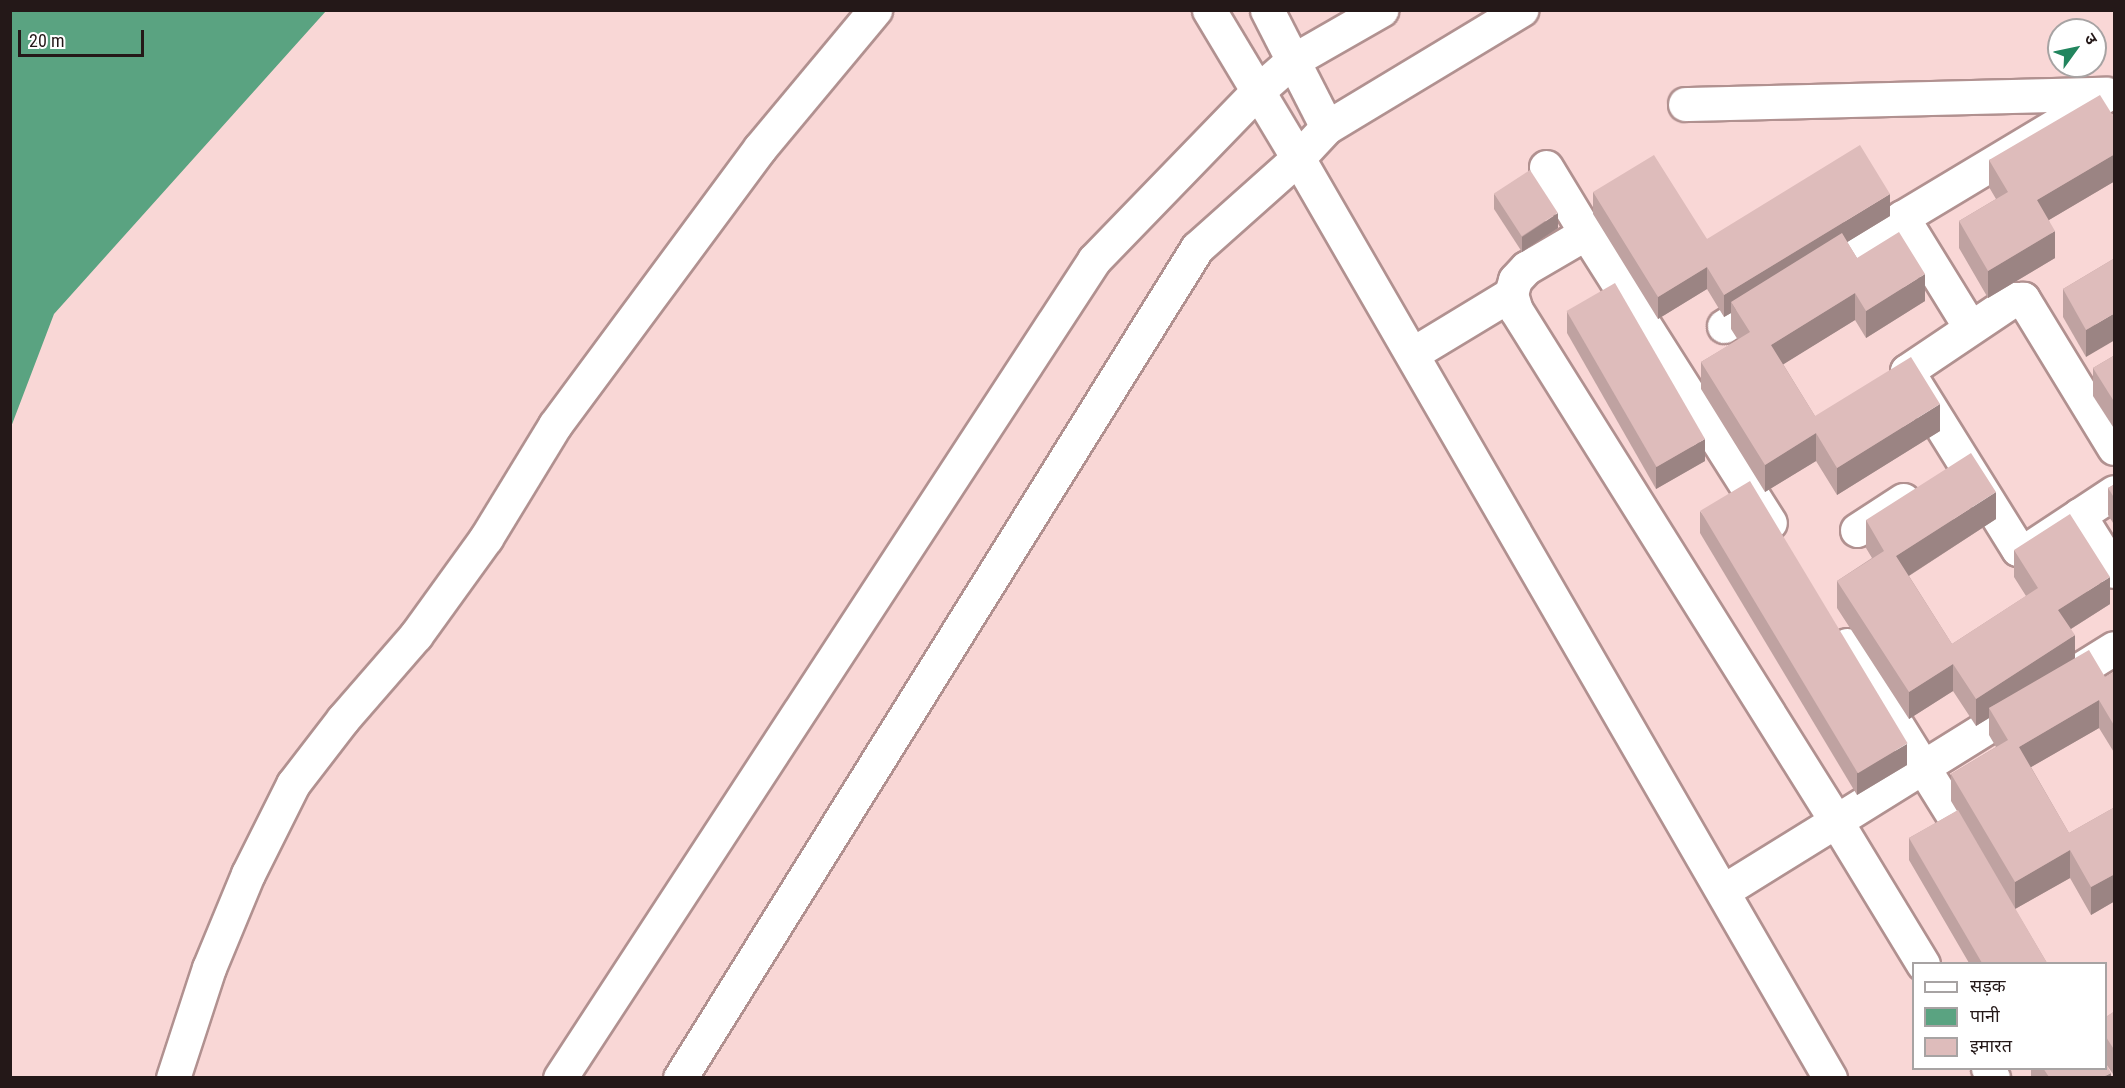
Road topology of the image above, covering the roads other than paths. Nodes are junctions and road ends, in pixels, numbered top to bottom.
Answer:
1 (875, 10) edge
2 (1209, 10) edge
3 (1267, 10) edge
4 (1381, 10) edge
5 (1521, 10) edge
6 (1292, 61) junction
7 (1259, 90) junction
8 (2111, 94) edge
9 (1685, 104) dead end
10 (1327, 127) junction
11 (1299, 158) junction
12 (1546, 167) dead end
13 (1902, 217) junction
14 (1587, 233) junction
15 (1511, 294) junction
16 (1724, 326) dead end
17 (1970, 327) junction
18 (1412, 354) junction
19 (2115, 448) edge
20 (1963, 462) junction
21 (2115, 492) edge
22 (2079, 515) junction
23 (1857, 530) dead end
24 (1784, 545) edge
25 (2115, 571) edge
26 (1828, 616) edge
27 (2115, 648) edge
28 (1924, 767) junction
29 (1836, 821) junction
30 (1989, 875) edge
31 (1723, 891) junction
32 (1922, 962) edge
33 (173, 1077) edge
34 (560, 1077) edge
35 (680, 1077) edge
36 (1830, 1077) edge

1 - 33 street
2 - 7 street
3 - 6 street
4 - 6 street
5 - 10 street
6 - 7 street
6 - 10 street
7 - 11 street
7 - 34 street
8 - 9 street
8 - 13 street
10 - 11 street
11 - 18 street
11 - 35 street
12 - 14 street
13 - 16 street
13 - 17 street
14 - 15 street
14 - 24 street
15 - 18 street
15 - 29 street
17 - 19 street
17 - 20 street
18 - 31 street
20 - 22 street
20 - 23 street
21 - 22 street
22 - 25 street
26 - 28 street
27 - 28 street
28 - 29 street
28 - 30 street
29 - 31 street
29 - 32 street
31 - 36 street

